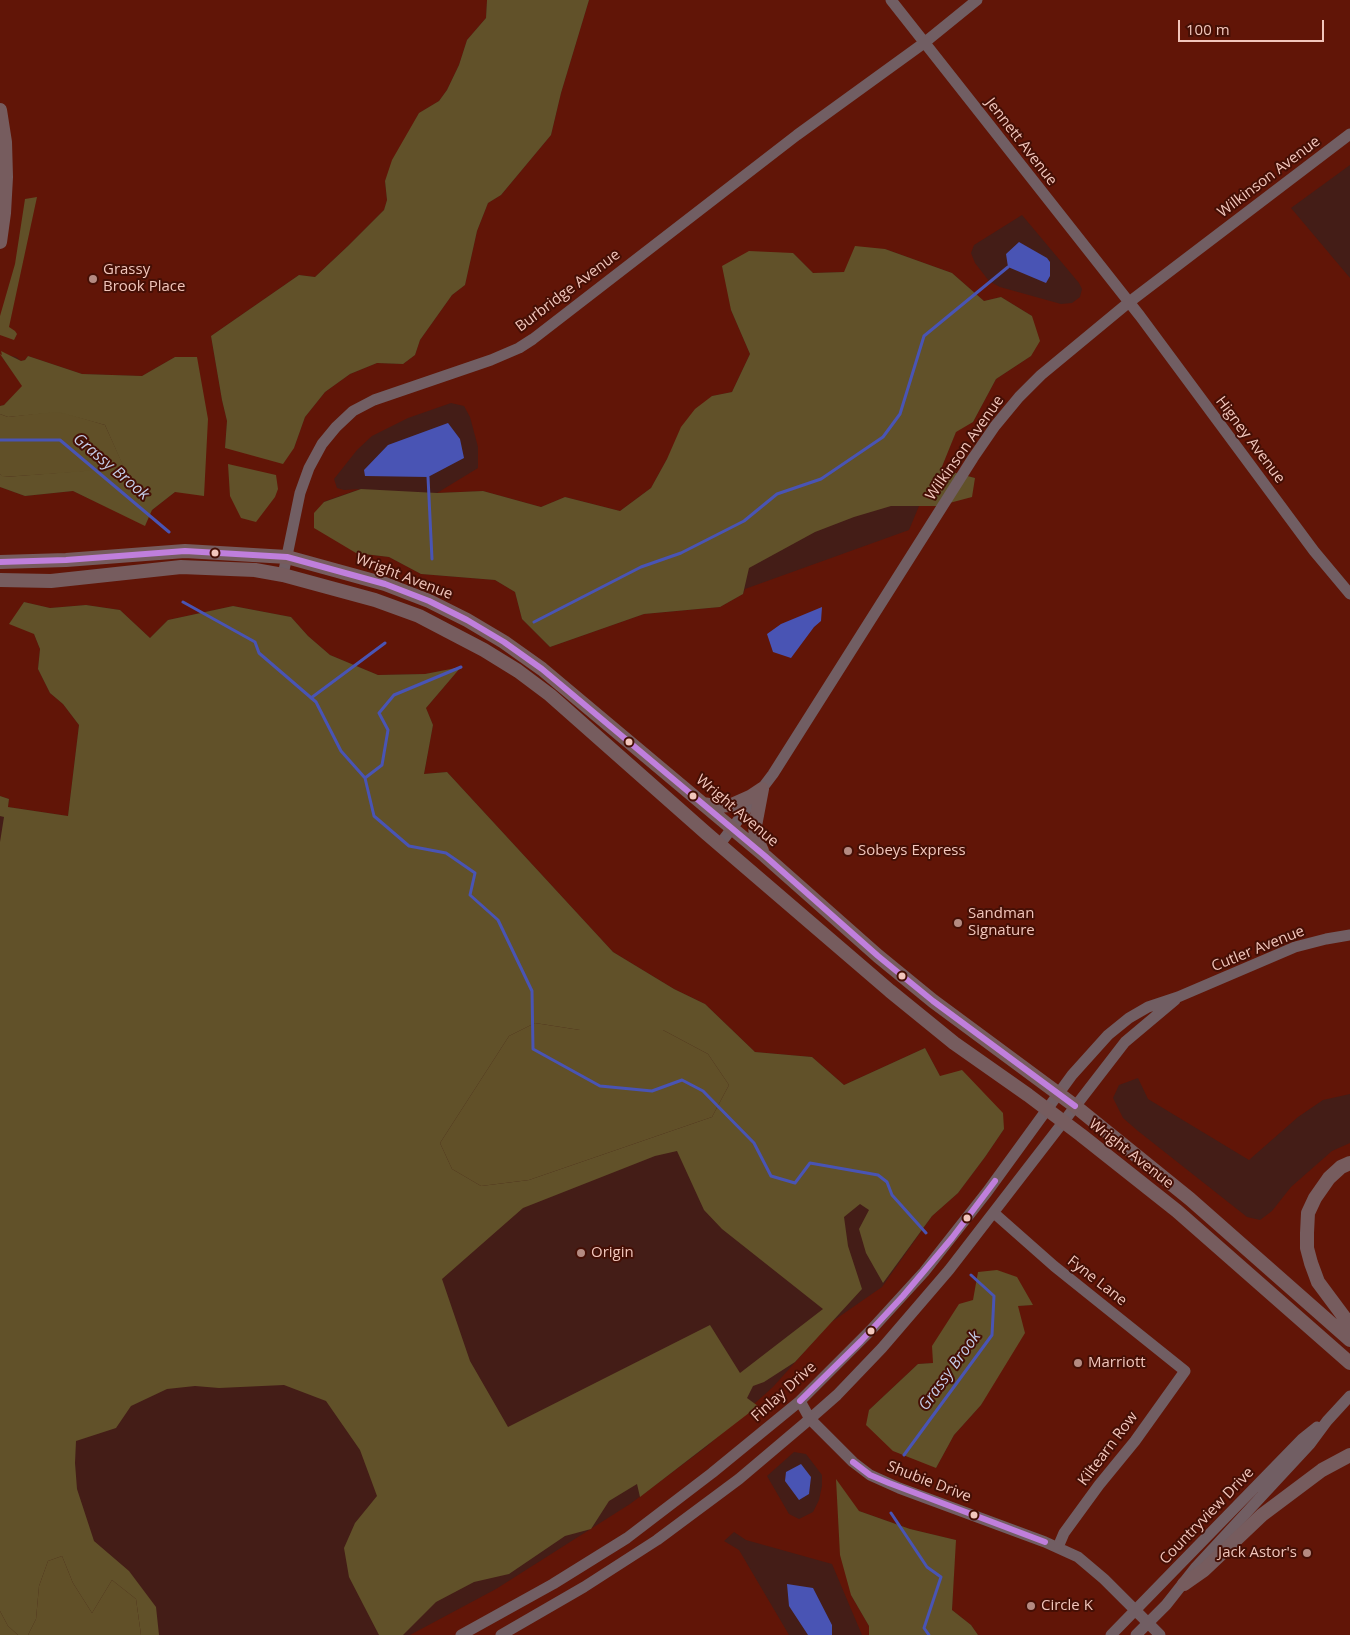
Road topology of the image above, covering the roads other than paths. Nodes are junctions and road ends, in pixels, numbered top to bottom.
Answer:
1 (891, 0) edge
2 (977, 0) edge
3 (924, 42) junction
4 (0, 110) edge
5 (1350, 134) edge
6 (0, 242) edge
7 (1128, 303) junction
8 (287, 557) junction
9 (0, 562) edge
10 (283, 574) junction
11 (0, 580) edge
12 (1350, 594) edge
13 (762, 789) junction
14 (703, 804) junction
15 (733, 829) junction
16 (720, 844) junction
17 (765, 856) junction
18 (1350, 934) edge
19 (1178, 997) junction
20 (1059, 1094) junction
21 (1074, 1106) junction
22 (1047, 1110) junction
23 (1062, 1121) junction
24 (1350, 1163) edge
25 (994, 1213) junction
26 (1350, 1325) edge
27 (1350, 1340) edge
28 (1350, 1363) edge
29 (1185, 1371) joint
30 (1350, 1396) edge
31 (800, 1401) junction
32 (810, 1419) junction
33 (1327, 1421) junction
34 (1350, 1454) edge
35 (1058, 1547) junction
36 (1184, 1584) junction
37 (1135, 1611) junction
38 (1147, 1624) junction
39 (461, 1635) edge
40 (501, 1635) edge
41 (1111, 1635) edge
42 (1136, 1635) edge
43 (1160, 1635) edge

1 - 3 street, Jennett Avenue
2 - 3 street, Burbridge Avenue
3 - 7 street, Jennett Avenue
3 - 8 street, Burbridge Avenue
4 - 6 main road
5 - 7 street, Wilkinson Avenue
7 - 12 street, Higney Avenue
7 - 13 street, Wilkinson Avenue
8 - 9 main road, Wright Avenue
8 - 10 street, Burbridge Avenue
8 - 14 main road, Wright Avenue
10 - 11 main road, Wright Avenue
10 - 16 main road, Wright Avenue
13 - 14 main road
13 - 15 street, Wilkinson Avenue
13 - 17 main road
14 - 15 main road, Wright Avenue
15 - 16 street, Wilkinson Avenue
15 - 17 main road, Wright Avenue
16 - 22 main road, Wright Avenue
17 - 20 main road, Wright Avenue
18 - 19 street, Cutler Avenue
19 - 20 street, Cutler Avenue
19 - 21 street, Cutler Avenue
20 - 21 main road, Wright Avenue
20 - 22 street, Finlay Drive
21 - 23 street
21 - 27 main road, Wright Avenue
22 - 23 main road, Wright Avenue
22 - 31 street, Finlay Drive
23 - 25 street
23 - 28 main road, Wright Avenue
24 - 26 main road
25 - 29 street, Fyne Lane
25 - 32 street
29 - 35 street, Kiltearn Row
30 - 33 street, Countryview Drive
31 - 32 street, Shubie Drive
31 - 39 street, Finlay Drive
32 - 35 street, Shubie Drive
32 - 40 street
33 - 36 street, Countryview Drive
33 - 37 street, Countryview Drive
34 - 36 main road
35 - 37 street, Shubie Drive
36 - 38 street, Countryview Drive
37 - 38 street, Shubie Drive
37 - 41 street, Countryview Drive
38 - 42 street, Countryview Drive
38 - 43 street, Shubie Drive

